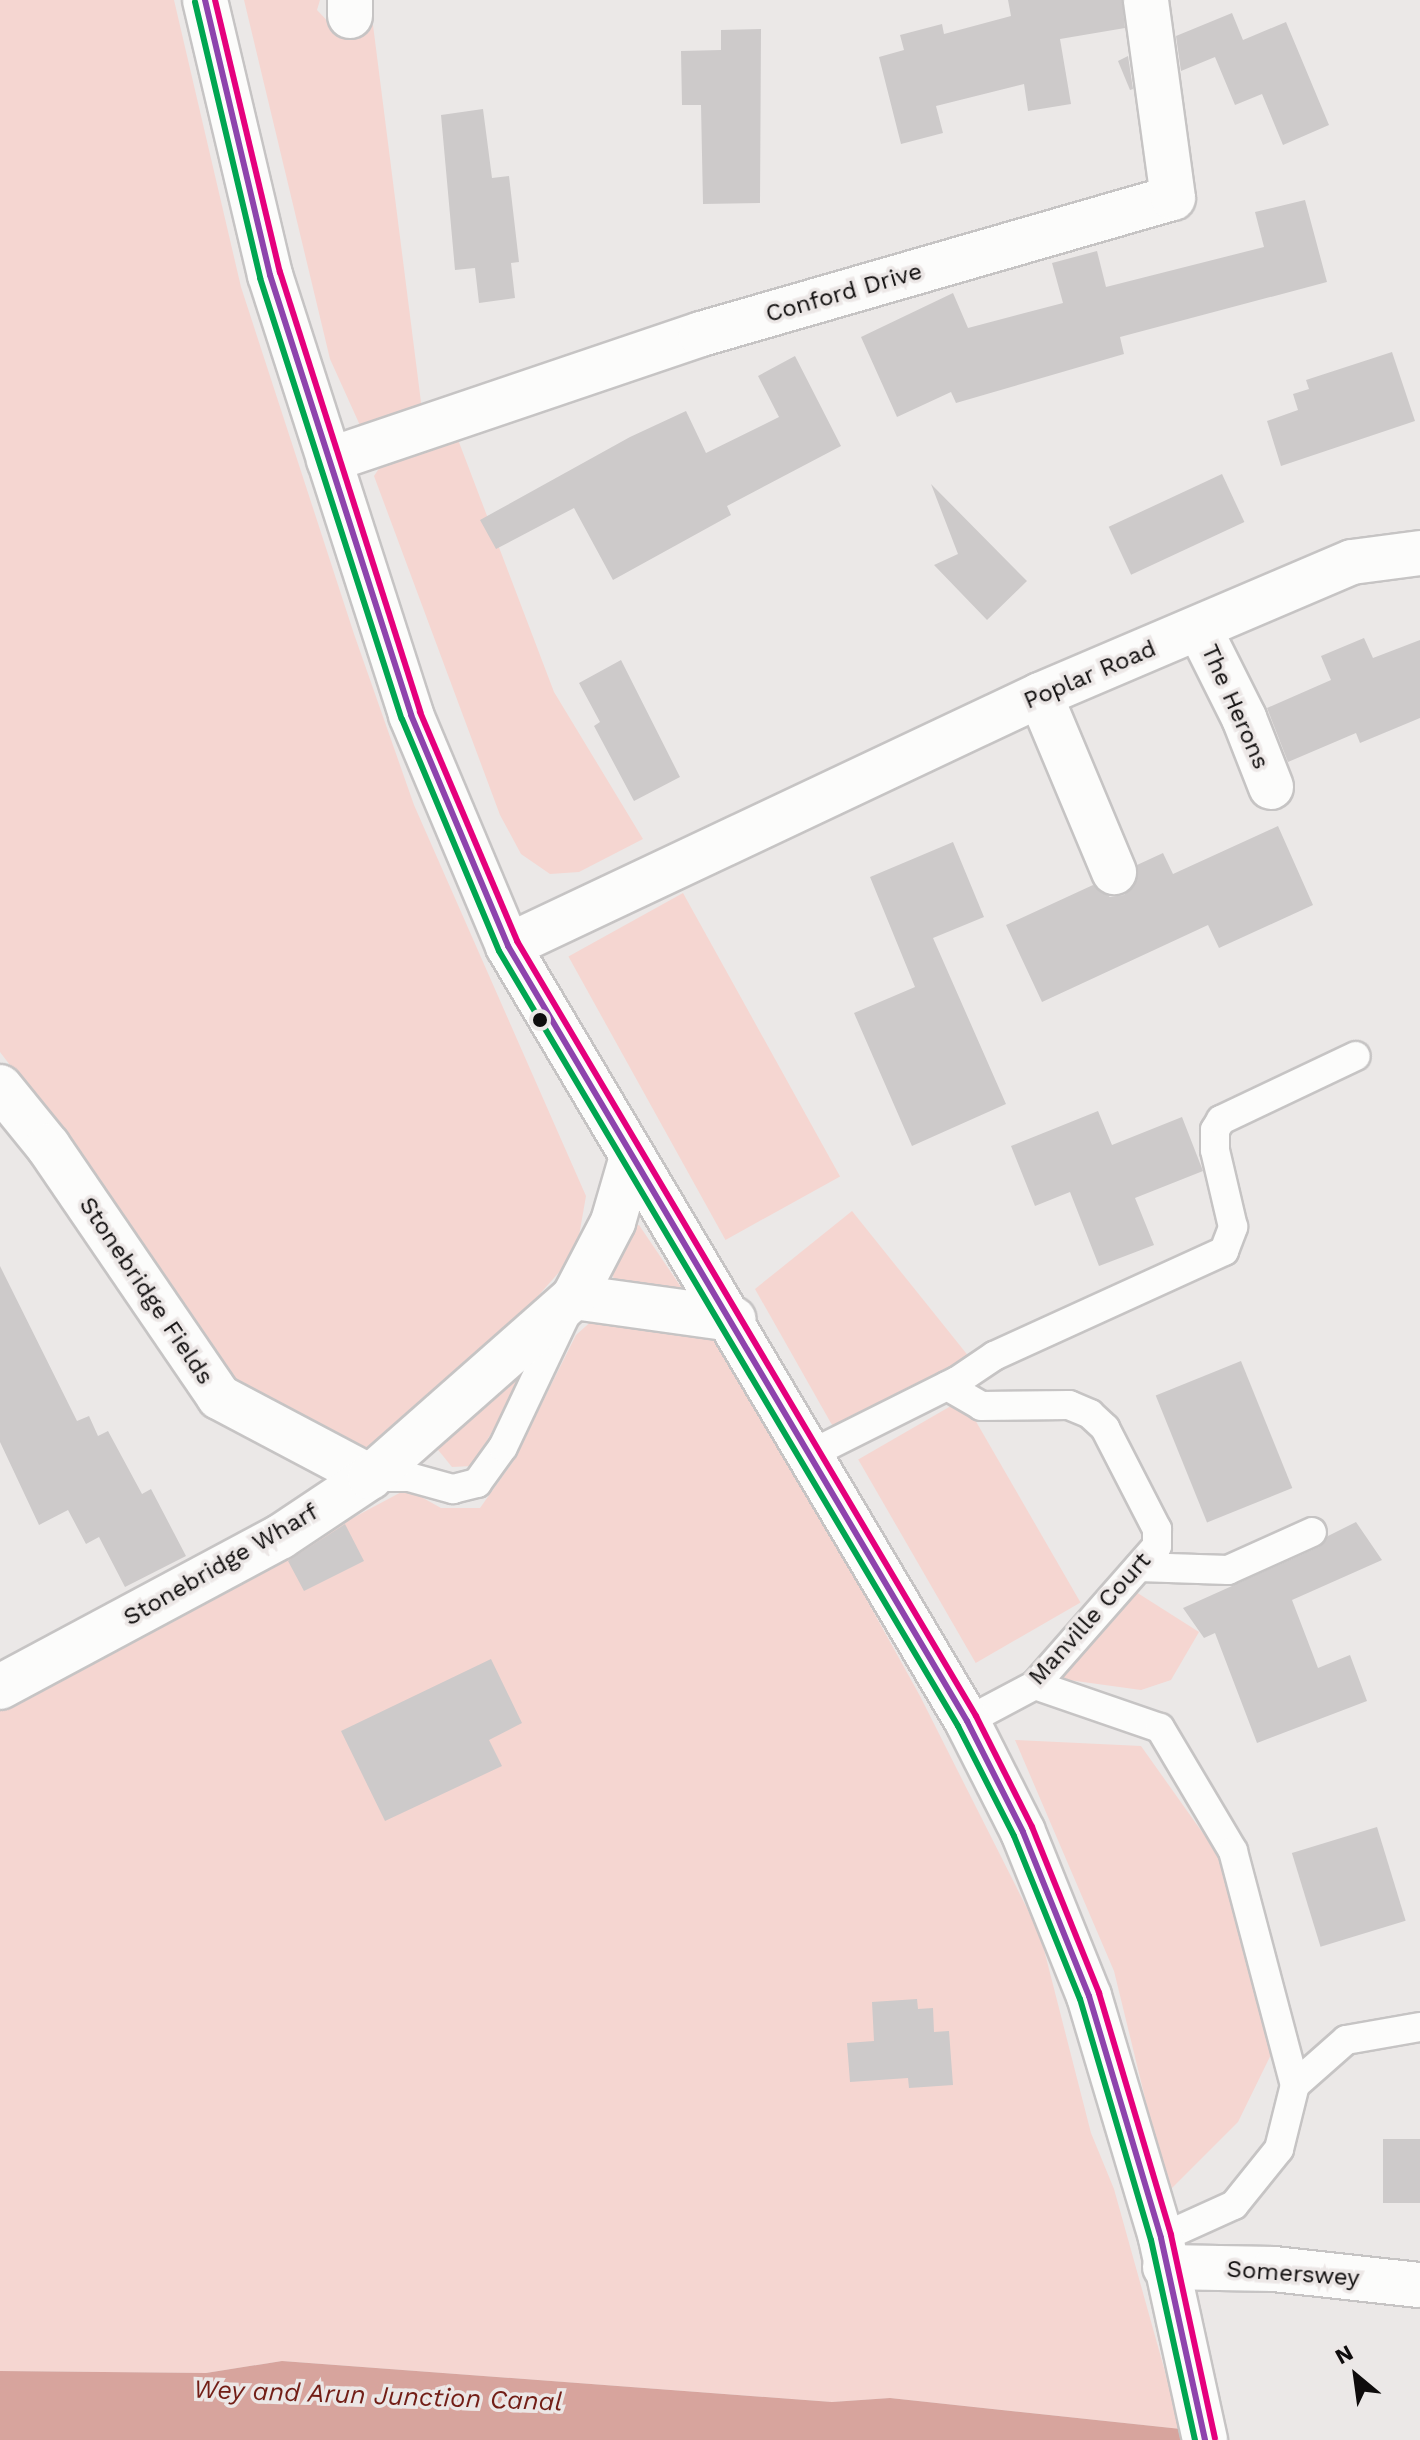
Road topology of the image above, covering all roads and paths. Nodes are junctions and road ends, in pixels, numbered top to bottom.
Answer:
1 (205, 0) edge
2 (1146, 0) edge
3 (329, 460) junction
4 (1420, 553) edge
5 (1199, 628) junction
6 (1040, 695) junction
7 (1271, 787) dead end
8 (1114, 872) dead end
9 (508, 946) junction
10 (1356, 1056) dead end
11 (0, 1087) edge
12 (631, 1160) junction
13 (574, 1297) junction
14 (733, 1319) junction
15 (947, 1386) junction
16 (811, 1454) junction
17 (370, 1477) junction
18 (1312, 1532) dead end
19 (1139, 1567) junction
20 (1035, 1685) junction
21 (0, 1687) edge
22 (967, 1721) junction
23 (1420, 2027) edge
24 (1295, 2085) junction
25 (1163, 2253) junction
26 (1420, 2285) edge
27 (1201, 2426) edge

1 - 3 street
2 - 3 street, Conford Drive
3 - 9 street
4 - 5 street, Poplar Road
5 - 6 street, Poplar Road
5 - 7 street, The Herons
6 - 8 street
6 - 9 street, Poplar Road
9 - 12 street
10 - 15 lane
11 - 17 street, Stonebridge Fields
12 - 13 street, Stonebridge Wharf
12 - 14 street
13 - 14 street
13 - 17 street, Stonebridge Wharf
13 - 17 lane
14 - 16 street
15 - 16 lane
15 - 19 lane, Manville Court
16 - 22 street
17 - 21 street, Stonebridge Wharf
18 - 19 lane
19 - 20 lane, Manville Court
20 - 22 lane, Manville Court
20 - 24 lane
22 - 25 street
23 - 24 lane
24 - 25 lane
25 - 26 street, Somerswey
25 - 27 street

